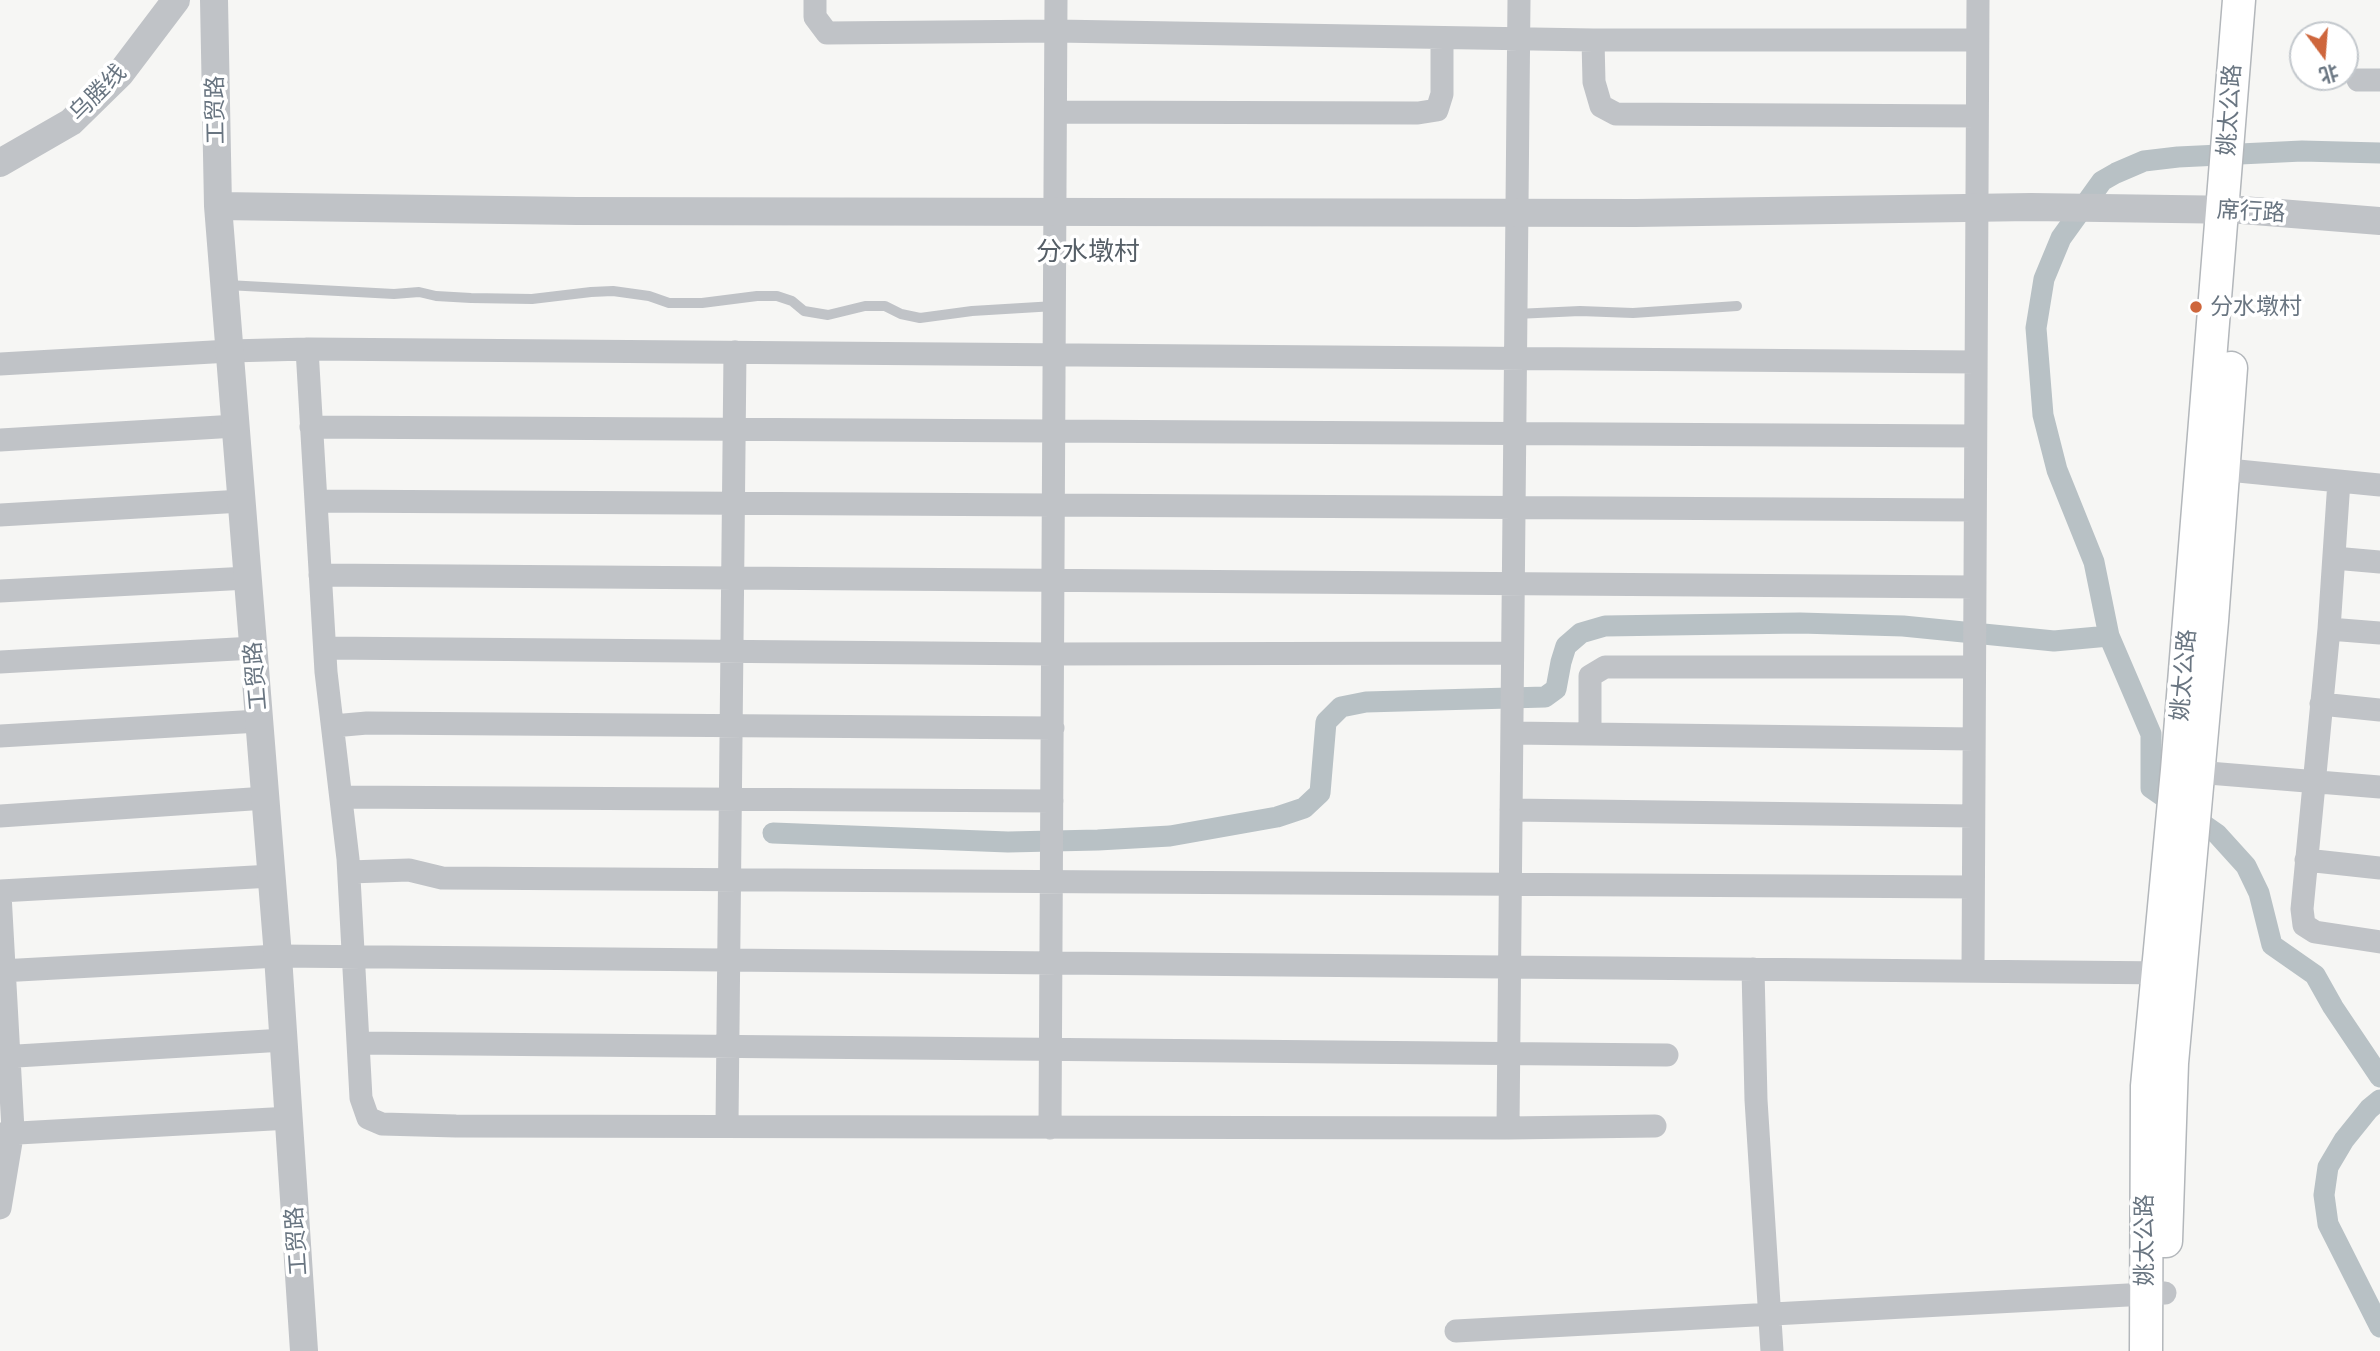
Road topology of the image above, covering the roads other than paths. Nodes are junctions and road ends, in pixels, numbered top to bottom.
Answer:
1 (176, 0) edge
2 (214, 0) edge
3 (815, 0) edge
4 (1056, 0) edge
5 (1519, 0) edge
6 (1978, 0) edge
7 (2239, 0) edge
8 (2260, 0) edge
9 (1056, 31) junction
10 (1442, 38) junction
11 (1518, 39) junction
12 (1593, 40) junction
13 (1977, 40) junction
14 (1055, 112) junction
15 (1977, 116) junction
16 (2238, 133) junction
17 (0, 163) edge
18 (218, 206) junction
19 (1975, 207) junction
20 (2232, 209) junction
21 (1055, 212) junction
22 (1517, 213) junction
23 (2380, 221) edge
24 (224, 285) junction
25 (1055, 306) junction
26 (1737, 306) dead end
27 (1516, 314) junction
28 (307, 349) junction
29 (230, 351) junction
30 (734, 352) junction
31 (1054, 355) junction
32 (1515, 358) junction
33 (1976, 362) junction
34 (0, 364) edge
35 (236, 426) junction
36 (311, 427) junction
37 (734, 430) junction
38 (1054, 431) junction
39 (1514, 434) junction
40 (1975, 436) junction
41 (0, 440) edge
42 (2213, 469) junction
43 (2339, 481) junction
44 (2380, 485) edge
45 (242, 501) junction
46 (316, 501) junction
47 (733, 504) junction
48 (1054, 505) junction
49 (1514, 508) junction
50 (1975, 510) junction
51 (0, 514) edge
52 (2334, 558) junction
53 (2380, 562) edge
54 (320, 575) junction
55 (248, 578) junction
56 (732, 578) junction
57 (1053, 580) junction
58 (1513, 582) junction
59 (0, 591) edge
60 (1974, 598) junction
61 (2329, 629) junction
62 (2380, 633) edge
63 (254, 648) junction
64 (325, 648) junction
65 (732, 651) junction
66 (1512, 653) junction
67 (1053, 654) junction
68 (1974, 658) junction
69 (0, 662) edge
70 (2321, 704) junction
71 (2380, 710) edge
72 (260, 721) junction
73 (333, 726) junction
74 (731, 726) junction
75 (1512, 727) junction
76 (1053, 729) junction
77 (1590, 734) junction
78 (0, 736) edge
79 (1974, 739) junction
80 (2188, 771) junction
81 (2314, 781) junction
82 (2380, 788) edge
83 (341, 797) junction
84 (266, 798) junction
85 (730, 800) junction
86 (1052, 808) junction
87 (1511, 810) junction
88 (0, 816) edge
89 (1973, 816) junction
90 (2306, 860) junction
91 (2380, 868) edge
92 (349, 872) junction
93 (1052, 872) junction
94 (272, 876) junction
95 (729, 880) junction
96 (1510, 885) junction
97 (1973, 887) junction
98 (0, 892) edge
99 (2380, 942) edge
100 (278, 956) junction
101 (354, 957) junction
102 (729, 960) junction
103 (1051, 962) junction
104 (1509, 967) junction
105 (1753, 969) junction
106 (2, 971) edge
107 (1973, 971) junction
108 (2168, 973) junction
109 (284, 1040) junction
110 (358, 1042) junction
111 (728, 1047) junction
112 (1051, 1051) junction
113 (1508, 1054) junction
114 (1667, 1055) dead end
115 (4, 1056) edge
116 (289, 1118) junction
117 (727, 1125) junction
118 (1656, 1126) dead end
119 (1050, 1128) junction
120 (1508, 1128) junction
121 (6, 1134) edge
122 (0, 1206) edge
123 (2155, 1293) junction
124 (1769, 1314) junction
125 (1456, 1331) dead end
126 (304, 1351) edge
127 (1772, 1351) edge
128 (2146, 1351) edge
129 (2167, 1351) edge

1 - 17 street, 乌塍线
2 - 18 street, 工贸路
3 - 9 street
4 - 9 street
5 - 11 street
6 - 13 street
7 - 16 main road, 姚太公路
8 - 16 main road, 姚太公路
9 - 10 street
9 - 14 street
10 - 11 street
10 - 14 street
11 - 12 street
11 - 22 street
12 - 13 street
12 - 15 street
13 - 15 street
14 - 21 street
15 - 19 street
16 - 20 main road, 姚太公路
18 - 21 street, 席行路
18 - 24 street, 工贸路
19 - 20 street, 席行路
19 - 22 street, 席行路
19 - 33 street
20 - 23 street, 席行路
20 - 42 main road, 姚太公路
21 - 22 street, 席行路
21 - 25 street
22 - 27 street
24 - 25 lane
24 - 29 street, 工贸路
25 - 31 street
26 - 27 lane
27 - 32 street
28 - 29 street
28 - 30 street
28 - 36 street
29 - 34 street
29 - 35 street, 工贸路
30 - 31 street
30 - 37 street
31 - 32 street
31 - 38 street
32 - 33 street
32 - 39 street
33 - 40 street
35 - 41 street
35 - 45 street, 工贸路
36 - 37 street
36 - 46 street
37 - 38 street
37 - 47 street
38 - 39 street
38 - 48 street
39 - 40 street
39 - 49 street
40 - 50 street
42 - 43 street
42 - 80 main road, 姚太公路
43 - 44 street
43 - 52 street
45 - 51 street
45 - 55 street, 工贸路
46 - 47 street
46 - 54 street
47 - 48 street
47 - 56 street
48 - 49 street
48 - 57 street
49 - 50 street
49 - 58 street
50 - 60 street
52 - 53 street
52 - 61 street
54 - 56 street
54 - 64 street
55 - 59 street
55 - 63 street, 工贸路
56 - 57 street
56 - 65 street
57 - 58 street
57 - 67 street
58 - 60 street
58 - 66 street
60 - 68 street
61 - 62 street
61 - 70 street
63 - 69 street
63 - 72 street, 工贸路
64 - 65 street
64 - 73 street
65 - 67 street
65 - 74 street
66 - 67 street
66 - 75 street
67 - 76 street
68 - 77 street
68 - 79 street
70 - 71 street
70 - 81 street
72 - 78 street
72 - 84 street, 工贸路
73 - 74 street
73 - 83 street
74 - 76 street
74 - 85 street
75 - 77 street
75 - 87 street
76 - 86 street
77 - 79 street
79 - 89 street
80 - 81 street
80 - 108 main road, 姚太公路
80 - 108 main road, 姚太公路
81 - 82 street
81 - 90 street
83 - 85 street
83 - 92 street
84 - 88 street
84 - 94 street, 工贸路
85 - 86 street
85 - 95 street
86 - 93 street
87 - 89 street
87 - 96 street
89 - 97 street
90 - 91 street
90 - 99 street
92 - 95 street
92 - 101 street
93 - 95 street
93 - 96 street
93 - 103 street
94 - 98 street
94 - 100 street, 工贸路
95 - 102 street
96 - 97 street
96 - 104 street
97 - 107 street
98 - 106 street
100 - 101 street
100 - 106 street
100 - 109 street, 工贸路
101 - 102 street
101 - 110 street
102 - 103 street
102 - 111 street
103 - 104 street
103 - 112 street
104 - 105 street
104 - 113 street
105 - 107 street
105 - 124 street
106 - 115 street
107 - 108 street
108 - 123 main road, 姚太公路
109 - 115 street
109 - 116 street, 工贸路
110 - 111 street
110 - 117 street
111 - 112 street
111 - 117 street
112 - 113 street
112 - 119 street
113 - 114 street
113 - 120 street
115 - 121 street
116 - 121 street
116 - 126 street, 工贸路
117 - 119 street
118 - 120 street
119 - 120 street
121 - 122 street
123 - 124 street
123 - 128 main road, 姚太公路
123 - 129 main road, 姚太公路
124 - 125 street
124 - 127 street

